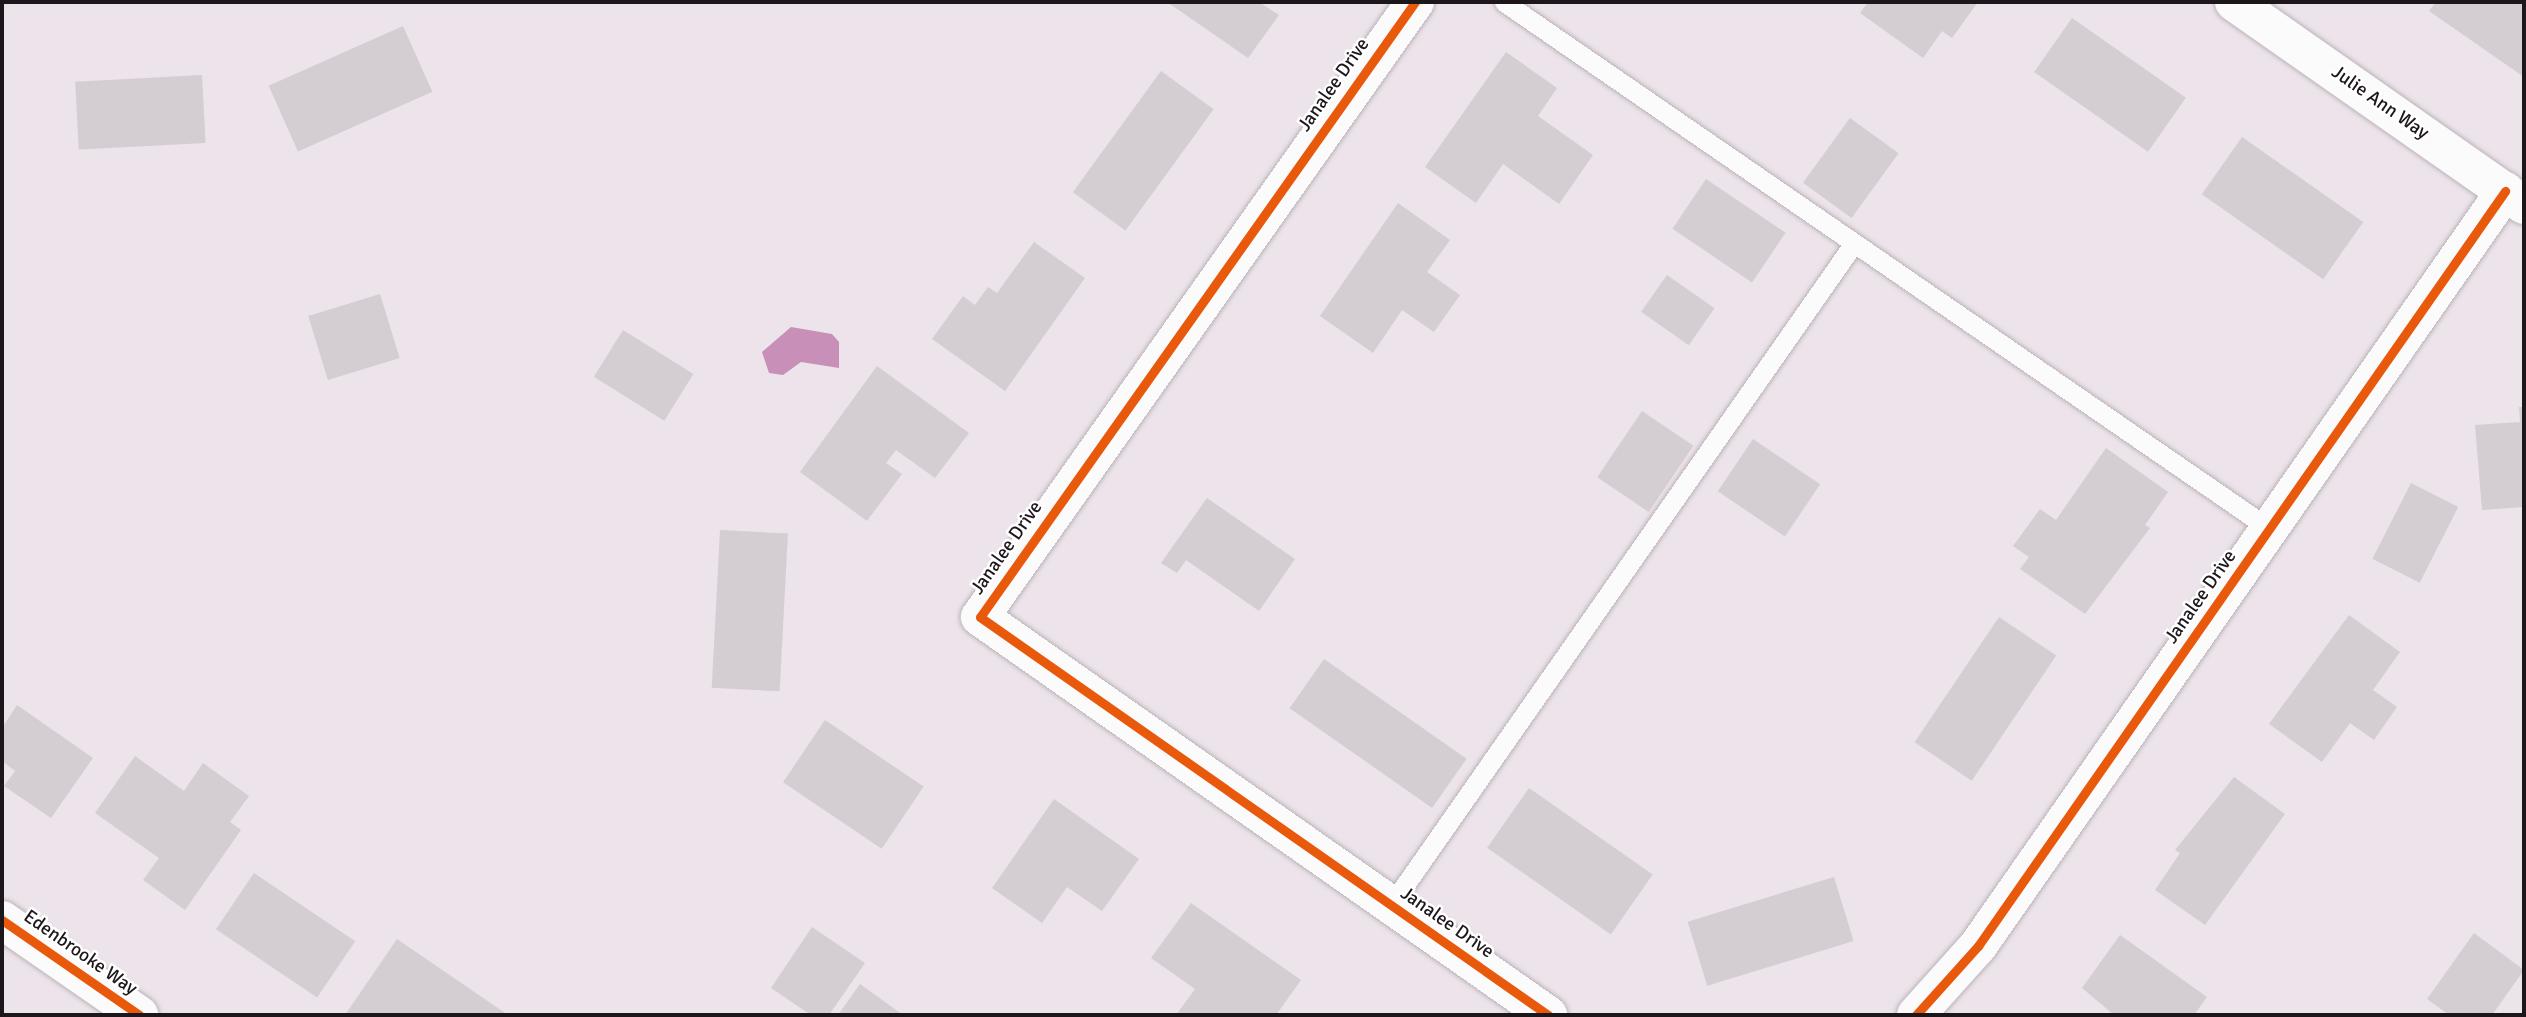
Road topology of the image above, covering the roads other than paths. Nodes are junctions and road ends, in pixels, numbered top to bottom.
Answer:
1 (1415, 2) edge
2 (1504, 2) edge
3 (2234, 2) edge
4 (2514, 198) edge
5 (1854, 243) junction
6 (2270, 530) junction
7 (1391, 905) junction
8 (2, 920) edge
9 (139, 1015) edge
10 (1548, 1015) edge
11 (1916, 1015) edge

1 - 7 street, Janalee Drive
2 - 5 lane
3 - 4 street, Julie Ann Way
4 - 6 street, Janalee Drive
5 - 6 lane
5 - 7 lane
6 - 11 street, Janalee Drive
7 - 10 street, Janalee Drive
8 - 9 street, Edenbrooke Way

